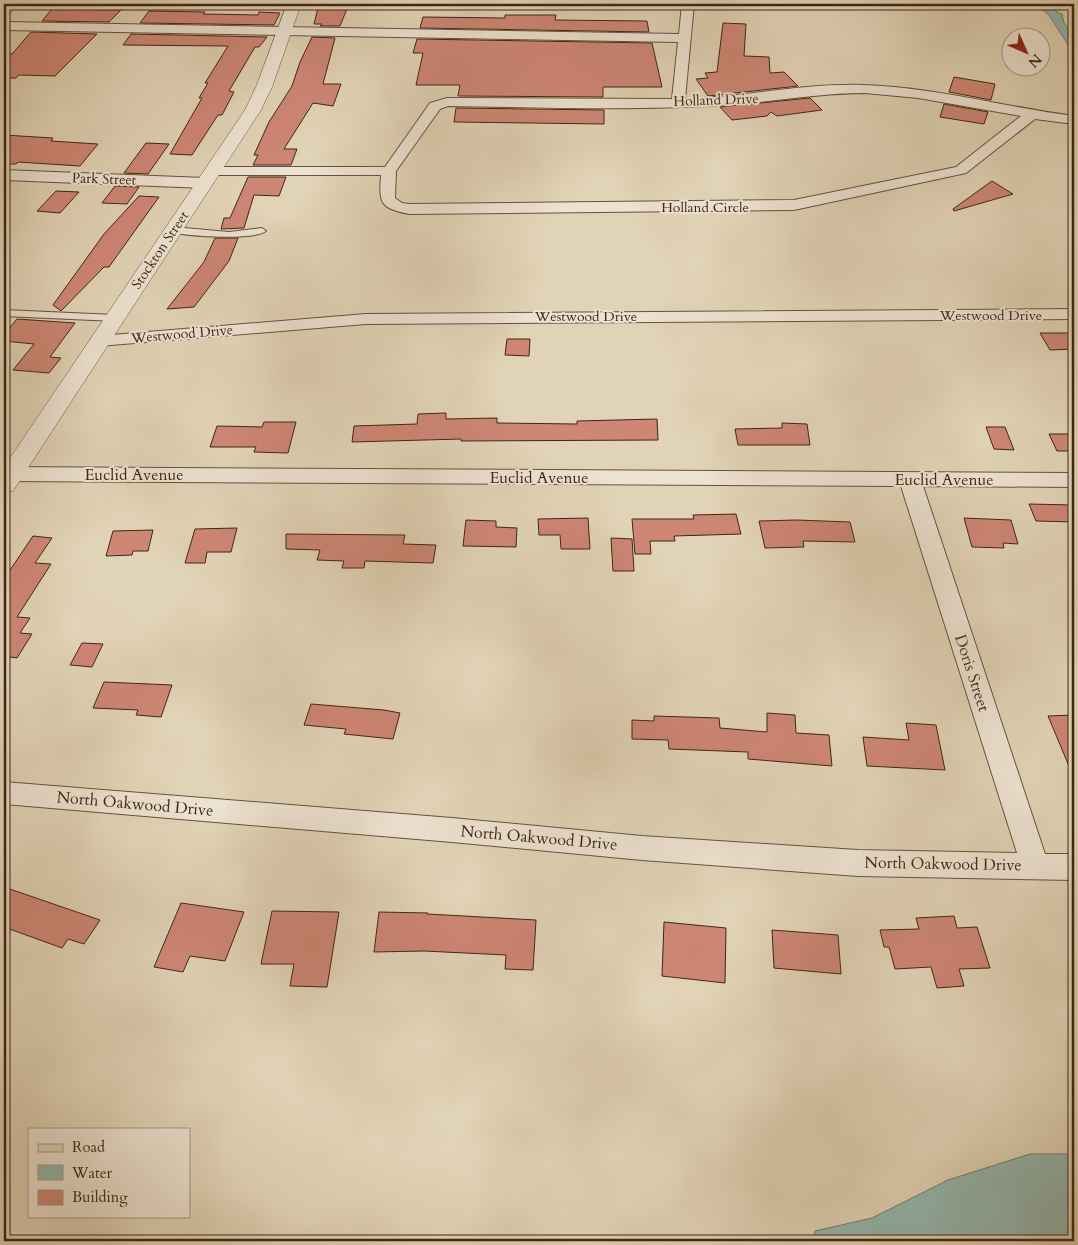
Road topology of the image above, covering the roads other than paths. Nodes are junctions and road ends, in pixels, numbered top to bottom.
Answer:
1 (10, 4) edge
2 (294, 4) edge
3 (688, 4) edge
4 (4, 12) edge
5 (4, 26) edge
6 (285, 30) junction
7 (685, 38) junction
8 (678, 102) junction
9 (1031, 115) junction
10 (1074, 120) edge
11 (390, 171) junction
12 (4, 175) edge
13 (208, 177) junction
14 (174, 230) junction
15 (262, 231) dead end
16 (4, 313) edge
17 (1074, 314) edge
18 (115, 318) junction
19 (99, 341) junction
20 (6, 477) edge
21 (910, 480) junction
22 (1074, 480) edge
23 (4, 793) edge
24 (1035, 866) junction
25 (1074, 867) edge

1 - 4 main road
2 - 6 street, Stockton Street
3 - 7 street
5 - 6 street
6 - 7 street
6 - 13 street, Stockton Street
7 - 8 street
8 - 9 street, Holland Drive
8 - 11 street, Holland Drive
9 - 10 street, Holland Drive
9 - 11 street, Holland Circle
11 - 13 street, Park Street
12 - 13 street, Park Street
13 - 14 street, Stockton Street
14 - 15 lane
14 - 18 street, Stockton Street
16 - 18 lane
17 - 19 street, Westwood Drive
18 - 19 street, Stockton Street
19 - 20 street, Stockton Street
20 - 21 street, Euclid Avenue
21 - 22 street, Euclid Avenue
21 - 24 street, Doris Street
23 - 24 street, North Oakwood Drive
24 - 25 street, North Oakwood Drive

